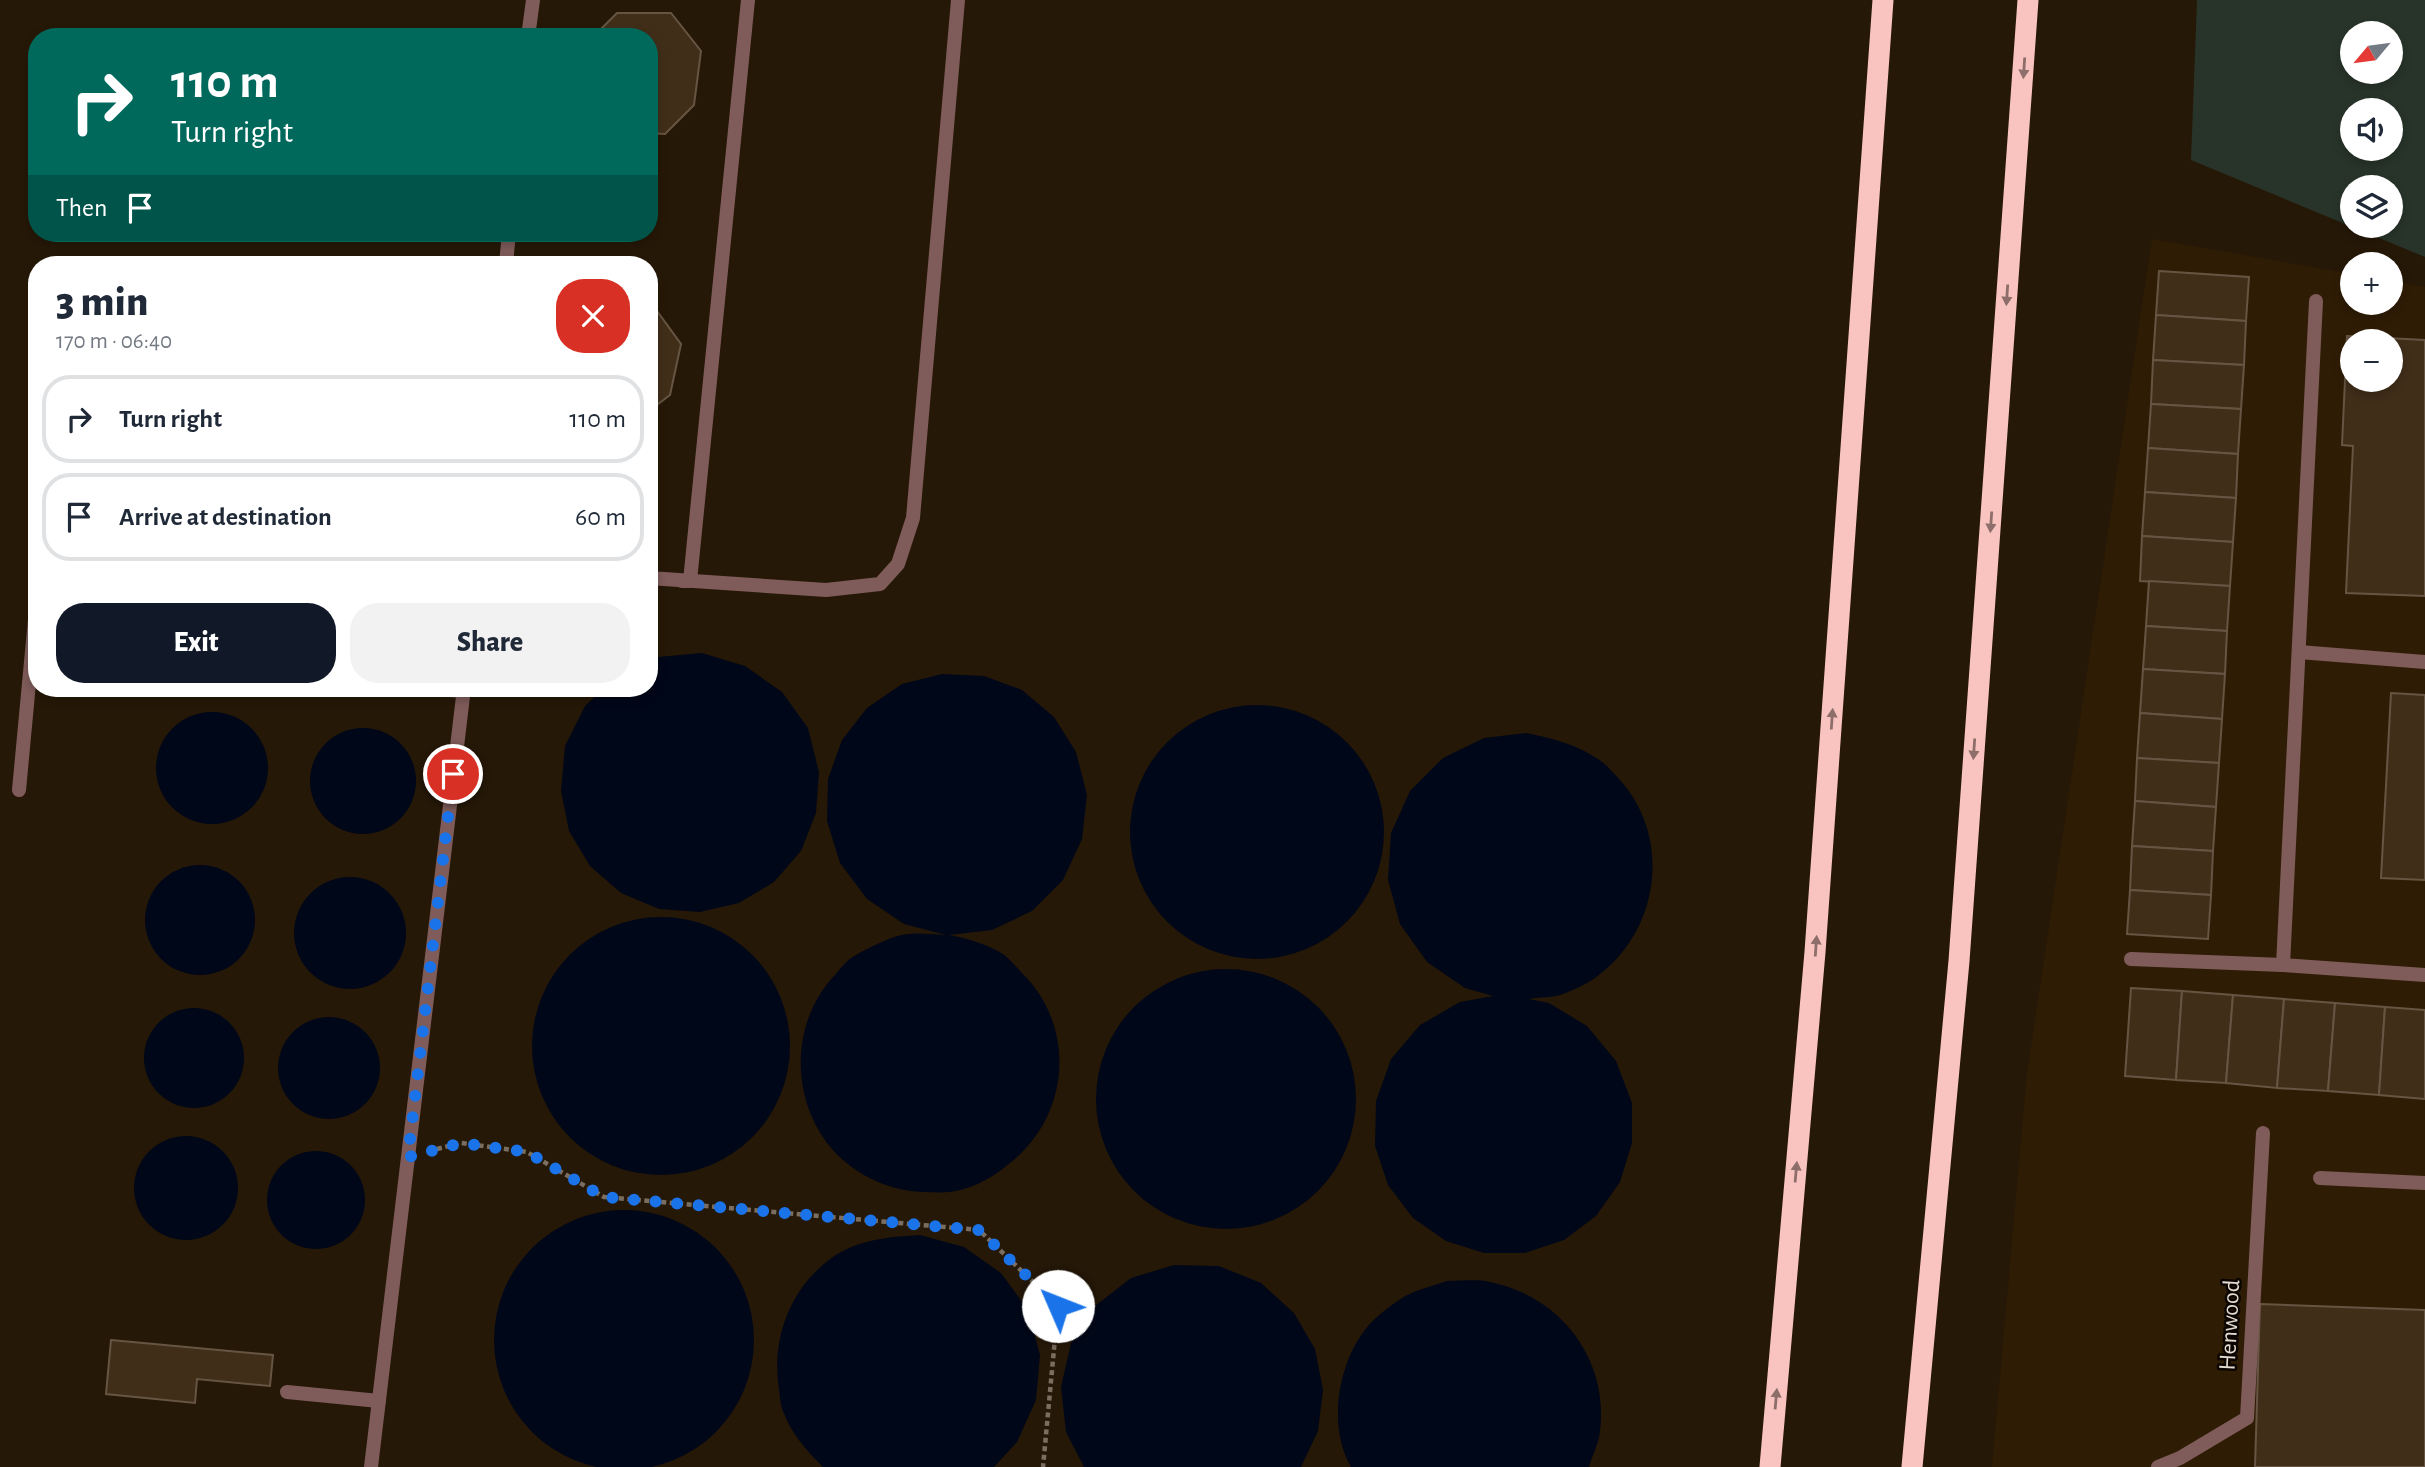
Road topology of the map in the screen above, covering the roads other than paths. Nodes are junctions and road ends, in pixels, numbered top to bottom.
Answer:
1 (533, 0) edge
2 (748, 0) edge
3 (958, 0) edge
4 (1883, 0) edge
5 (2028, 0) edge
6 (529, 28) edge
7 (2316, 301) dead end
8 (658, 579) edge
9 (690, 581) junction
10 (2299, 652) junction
11 (2425, 662) edge
12 (29, 697) edge
13 (462, 697) edge
14 (19, 790) dead end
15 (2131, 959) dead end
16 (2283, 965) junction
17 (2425, 975) edge
18 (2263, 1133) dead end
19 (2320, 1178) dead end
20 (2425, 1183) edge
21 (287, 1392) dead end
22 (379, 1401) junction
23 (371, 1467) edge
24 (1770, 1467) edge
25 (1912, 1467) edge
26 (2158, 1467) edge

1 - 6 street
2 - 9 street
3 - 9 street
24 -> 4 highway
5 -> 25 highway
7 - 10 street
8 - 9 street
10 - 11 street
10 - 16 street
12 - 14 street
13 - 22 street
15 - 16 street
16 - 17 street
18 - 26 street, Henwood
19 - 20 street
21 - 22 street
22 - 23 street

